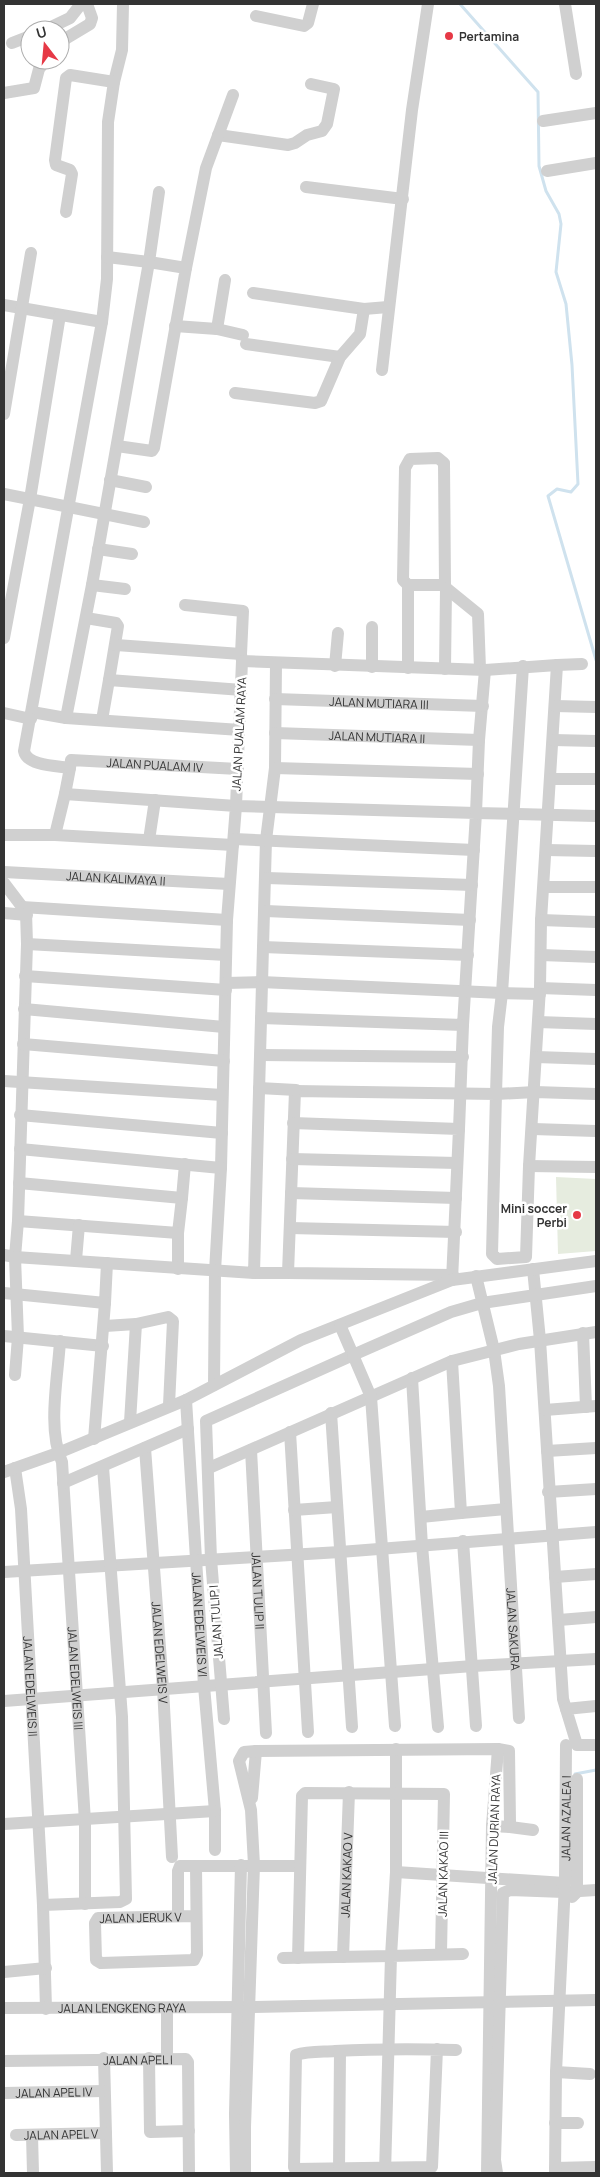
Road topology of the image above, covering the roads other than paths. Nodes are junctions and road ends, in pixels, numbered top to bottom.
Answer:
1 (81, 4) edge
2 (87, 4) edge
3 (123, 4) edge
4 (312, 4) edge
5 (428, 4) edge
6 (565, 4) edge
7 (256, 16) dead end
8 (66, 20) edge
9 (70, 36) edge
10 (20, 40) edge
11 (12, 43) dead end
12 (40, 70) edge
13 (576, 74) dead end
14 (114, 82) junction
15 (310, 84) dead end
16 (4, 93) edge
17 (233, 95) dead end
18 (596, 113) edge
19 (543, 121) dead end
20 (218, 135) junction
21 (596, 163) edge
22 (547, 171) dead end
23 (306, 187) dead end
24 (159, 192) dead end
25 (403, 199) junction
26 (66, 212) dead end
27 (31, 252) dead end
28 (107, 257) junction
29 (149, 262) junction
30 (186, 268) junction
31 (226, 280) dead end
32 (253, 294) dead end
33 (4, 305) edge
34 (388, 307) junction
35 (21, 308) junction
36 (364, 308) junction
37 (60, 314) junction
38 (102, 322) junction
39 (175, 326) junction
40 (217, 330) junction
41 (340, 358) junction
42 (382, 370) dead end
43 (235, 393) dead end
44 (4, 414) edge
45 (117, 446) junction
46 (110, 480) junction
47 (146, 487) dead end
48 (4, 494) edge
49 (30, 499) junction
50 (68, 507) junction
51 (103, 513) junction
52 (144, 522) dead end
53 (98, 549) junction
54 (132, 554) dead end
55 (92, 585) junction
56 (408, 585) junction
57 (445, 586) junction
58 (125, 588) dead end
59 (185, 605) dead end
60 (86, 618) junction
61 (372, 627) dead end
62 (338, 632) dead end
63 (4, 638) edge
64 (116, 645) junction
65 (241, 657) junction
66 (276, 663) junction
67 (582, 664) dead end
68 (557, 665) junction
69 (335, 666) junction
70 (523, 666) junction
71 (372, 667) junction
72 (408, 668) junction
73 (445, 669) junction
74 (483, 669) junction
75 (109, 680) junction
76 (242, 690) junction
77 (275, 699) junction
78 (483, 706) junction
79 (555, 706) junction
80 (596, 707) edge
81 (4, 713) edge
82 (32, 715) junction
83 (66, 718) junction
84 (102, 720) junction
85 (240, 730) junction
86 (275, 733) junction
87 (479, 740) junction
88 (553, 740) junction
89 (596, 741) edge
90 (70, 764) junction
91 (275, 768) junction
92 (238, 769) junction
93 (478, 774) junction
94 (550, 779) junction
95 (596, 779) edge
96 (65, 794) junction
97 (155, 800) junction
98 (236, 806) junction
99 (270, 807) junction
100 (476, 813) junction
101 (513, 814) junction
102 (547, 815) junction
103 (596, 816) edge
104 (4, 835) edge
105 (55, 835) junction
106 (149, 840) junction
107 (266, 840) junction
108 (234, 842) junction
109 (474, 850) junction
110 (546, 850) junction
111 (596, 851) edge
112 (4, 872) edge
113 (267, 878) junction
114 (4, 883) edge
115 (229, 884) junction
116 (472, 885) junction
117 (544, 887) junction
118 (596, 887) edge
119 (24, 911) junction
120 (266, 911) junction
121 (4, 913) edge
122 (227, 920) junction
123 (470, 920) junction
124 (541, 920) junction
125 (596, 922) edge
126 (27, 944) junction
127 (263, 947) junction
128 (468, 954) junction
129 (226, 955) junction
130 (541, 955) junction
131 (596, 956) edge
132 (26, 976) junction
133 (261, 982) junction
134 (226, 987) junction
135 (466, 990) junction
136 (596, 990) edge
137 (540, 991) junction
138 (502, 993) junction
139 (24, 1009) junction
140 (261, 1018) junction
141 (538, 1022) junction
142 (596, 1024) edge
143 (463, 1025) junction
144 (224, 1026) junction
145 (23, 1044) junction
146 (261, 1054) junction
147 (463, 1057) junction
148 (536, 1057) junction
149 (596, 1059) edge
150 (224, 1061) junction
151 (4, 1081) edge
152 (21, 1082) junction
153 (259, 1088) junction
154 (296, 1090) junction
155 (535, 1092) junction
156 (496, 1094) junction
157 (596, 1094) edge
158 (222, 1095) junction
159 (459, 1095) junction
160 (20, 1115) junction
161 (293, 1123) junction
162 (458, 1129) junction
163 (533, 1129) junction
164 (596, 1131) edge
165 (222, 1132) junction
166 (20, 1149) junction
167 (292, 1159) junction
168 (457, 1163) junction
169 (185, 1164) junction
170 (529, 1166) junction
171 (596, 1167) edge
172 (221, 1168) junction
173 (19, 1183) junction
174 (291, 1193) junction
175 (182, 1198) junction
176 (456, 1198) junction
177 (18, 1221) junction
178 (79, 1225) junction
179 (290, 1228) junction
180 (456, 1232) junction
181 (178, 1233) junction
182 (9, 1256) edge
183 (76, 1260) junction
184 (596, 1261) edge
185 (107, 1263) junction
186 (178, 1269) junction
187 (532, 1269) junction
188 (215, 1271) junction
189 (254, 1273) junction
190 (288, 1273) junction
191 (476, 1276) junction
192 (453, 1277) junction
193 (596, 1286) edge
194 (4, 1293) edge
195 (18, 1294) junction
196 (535, 1294) junction
197 (105, 1303) junction
198 (482, 1303) junction
199 (136, 1324) junction
200 (105, 1326) junction
201 (341, 1328) junction
202 (596, 1332) edge
203 (583, 1333) junction
204 (4, 1336) edge
205 (18, 1337) junction
206 (540, 1340) junction
207 (60, 1341) junction
208 (103, 1346) junction
209 (494, 1350) junction
210 (352, 1352) junction
211 (452, 1361) junction
212 (590, 1371) edge
213 (15, 1375) dead end
214 (412, 1378) junction
215 (214, 1385) junction
216 (371, 1397) junction
217 (186, 1403) junction
218 (169, 1405) junction
219 (591, 1406) edge
220 (545, 1410) junction
221 (331, 1413) junction
222 (130, 1422) junction
223 (188, 1426) junction
224 (290, 1432) junction
225 (94, 1438) junction
226 (144, 1448) junction
227 (596, 1448) edge
228 (251, 1450) junction
229 (547, 1451) junction
230 (60, 1458) junction
231 (102, 1467) junction
232 (209, 1468) junction
233 (13, 1474) edge
234 (63, 1480) junction
235 (596, 1489) edge
236 (548, 1492) junction
237 (336, 1507) junction
238 (506, 1509) junction
239 (294, 1510) junction
240 (461, 1512) junction
241 (421, 1517) junction
242 (596, 1532) edge
243 (552, 1536) junction
244 (507, 1539) junction
245 (463, 1541) junction
246 (422, 1546) junction
247 (383, 1547) junction
248 (340, 1552) junction
249 (297, 1554) junction
250 (258, 1556) junction
251 (204, 1560) junction
252 (154, 1564) junction
253 (110, 1566) junction
254 (69, 1569) junction
255 (24, 1571) junction
256 (4, 1572) edge
257 (596, 1574) edge
258 (555, 1577) junction
259 (596, 1617) edge
260 (559, 1620) junction
261 (596, 1660) edge
262 (560, 1662) junction
263 (515, 1664) junction
264 (473, 1666) junction
265 (433, 1670) junction
266 (392, 1672) junction
267 (347, 1675) junction
268 (305, 1679) junction
269 (262, 1683) junction
270 (212, 1686) junction
271 (163, 1688) junction
272 (120, 1692) junction
273 (77, 1695) junction
274 (31, 1699) junction
275 (4, 1701) edge
276 (596, 1706) edge
277 (566, 1709) junction
278 (519, 1718) dead end
279 (224, 1719) dead end
280 (395, 1726) dead end
281 (476, 1726) dead end
282 (352, 1727) dead end
283 (438, 1727) dead end
284 (308, 1732) dead end
285 (266, 1733) dead end
286 (566, 1745) dead end
287 (596, 1745) edge
288 (396, 1748) junction
289 (498, 1749) junction
290 (256, 1751) junction
291 (578, 1779) dead end
292 (349, 1792) junction
293 (396, 1793) junction
294 (251, 1810) junction
295 (215, 1811) junction
296 (168, 1816) junction
297 (125, 1818) junction
298 (85, 1821) junction
299 (38, 1822) junction
300 (4, 1824) edge
301 (492, 1826) junction
302 (510, 1827) junction
303 (533, 1830) dead end
304 (215, 1850) dead end
305 (172, 1856) dead end
306 (248, 1865) junction
307 (196, 1866) junction
308 (299, 1866) junction
309 (396, 1872) junction
310 (443, 1874) junction
311 (492, 1878) junction
312 (567, 1889) junction
313 (596, 1890) edge
314 (85, 1904) junction
315 (43, 1905) junction
316 (178, 1916) junction
317 (196, 1916) junction
318 (441, 1954) junction
319 (463, 1954) dead end
320 (391, 1956) junction
321 (343, 1957) junction
322 (283, 1958) dead end
323 (298, 1958) junction
324 (46, 1968) junction
325 (4, 1972) edge
326 (596, 2000) edge
327 (560, 2002) junction
328 (389, 2003) junction
329 (494, 2003) junction
330 (243, 2007) junction
331 (4, 2008) edge
332 (167, 2008) junction
333 (46, 2009) junction
334 (389, 2050) junction
335 (437, 2050) junction
336 (456, 2050) dead end
337 (340, 2051) junction
338 (104, 2058) junction
339 (149, 2058) junction
340 (167, 2058) junction
341 (4, 2061) edge
342 (556, 2072) junction
343 (590, 2074) dead end
344 (104, 2091) junction
345 (4, 2093) edge
346 (555, 2123) junction
347 (578, 2123) dead end
348 (189, 2131) junction
349 (106, 2132) junction
350 (16, 2135) dead end
351 (32, 2135) junction
352 (596, 2167) edge
353 (339, 2170) junction
354 (385, 2171) edge
355 (555, 2171) edge
356 (32, 2173) edge
357 (107, 2173) edge
358 (189, 2173) edge
359 (236, 2173) edge
360 (245, 2173) edge
361 (487, 2173) edge
362 (496, 2173) edge

1 - 8 street
2 - 9 street
3 - 14 street
4 - 7 street
5 - 25 street
6 - 13 street
10 - 11 street
12 - 16 street
14 - 26 street
14 - 28 street
15 - 20 street
17 - 20 street
18 - 19 street
20 - 30 street
21 - 22 street
23 - 25 street
24 - 29 street
25 - 34 street
27 - 35 street
28 - 29 street
28 - 38 street
29 - 30 street
29 - 45 street
30 - 39 street
31 - 40 street
32 - 36 street
33 - 35 street
34 - 36 street
34 - 42 street
35 - 37 street
35 - 44 street
36 - 41 street
37 - 38 street
37 - 49 street
38 - 50 street
39 - 40 street
39 - 45 street
40 - 41 street
41 - 43 street
45 - 46 street
46 - 47 street
46 - 51 street
48 - 49 street
49 - 50 street
49 - 63 street
50 - 51 street
50 - 82 street
51 - 52 street
51 - 53 street
53 - 54 street
53 - 55 street
55 - 58 street
55 - 60 street
56 - 57 street
56 - 57 street
56 - 72 street
57 - 73 street
57 - 74 street
59 - 65 street, JALAN PUALAM RAYA
60 - 64 street
60 - 83 street
61 - 71 street
62 - 69 street
64 - 65 street
64 - 75 street
65 - 66 street
65 - 76 street, JALAN PUALAM RAYA
66 - 69 street
66 - 77 street
67 - 68 street
68 - 70 street
68 - 79 street
69 - 71 street
70 - 74 street
70 - 101 street
71 - 72 street
72 - 73 street
73 - 74 street
74 - 78 street
75 - 76 street
75 - 84 street
76 - 85 street, JALAN PUALAM RAYA
77 - 78 street, JALAN MUTIARA III
77 - 86 street
78 - 87 street
79 - 80 street
79 - 88 street
81 - 82 street
82 - 83 street
82 - 90 street, JALAN PUALAM IV
83 - 84 street
84 - 85 street
85 - 92 street, JALAN PUALAM RAYA
86 - 87 street, JALAN MUTIARA II
86 - 91 street
87 - 93 street
88 - 89 street
88 - 94 street
90 - 92 street, JALAN PUALAM IV
90 - 96 street
91 - 93 street
91 - 99 street
92 - 98 street, JALAN PUALAM RAYA
93 - 100 street
94 - 95 street
94 - 102 street
96 - 97 street
96 - 105 street
97 - 98 street
97 - 106 street
98 - 99 street
98 - 108 street, JALAN PUALAM RAYA
99 - 100 street
99 - 107 street
100 - 101 street
100 - 109 street
101 - 102 street
101 - 138 street
102 - 103 street
102 - 110 street
104 - 105 street
105 - 106 street
106 - 108 street
107 - 108 street
107 - 109 street
107 - 113 street
108 - 115 street, JALAN PUALAM RAYA
109 - 116 street
110 - 111 street
110 - 117 street
112 - 115 street, JALAN KALIMAYA II
113 - 116 street
113 - 120 street
114 - 119 street
115 - 122 street, JALAN PUALAM RAYA
116 - 123 street
117 - 118 street
117 - 124 street
119 - 121 street
119 - 122 street
119 - 126 street
120 - 123 street
120 - 127 street
122 - 129 street, JALAN PUALAM RAYA
123 - 128 street
124 - 125 street
124 - 130 street
126 - 129 street
126 - 132 street
127 - 128 street
127 - 133 street
128 - 135 street
129 - 134 street, JALAN PUALAM RAYA
130 - 131 street
130 - 137 street
132 - 134 street
132 - 139 street
133 - 134 street
133 - 135 street
133 - 140 street
134 - 144 street, JALAN PUALAM RAYA
135 - 138 street
135 - 143 street
136 - 137 street
137 - 138 street
137 - 141 street
138 - 156 street
139 - 144 street
139 - 145 street
140 - 143 street
140 - 146 street
141 - 142 street
141 - 148 street
143 - 147 street
144 - 150 street, JALAN PUALAM RAYA
145 - 150 street
145 - 152 street
146 - 147 street
146 - 153 street
147 - 159 street
148 - 149 street
148 - 155 street
150 - 158 street, JALAN PUALAM RAYA
151 - 152 street
152 - 158 street
152 - 160 street
153 - 154 street
153 - 189 street
154 - 159 street
154 - 161 street
155 - 156 street
155 - 157 street
155 - 163 street
156 - 159 street
156 - 170 street
158 - 165 street, JALAN PUALAM RAYA
159 - 162 street
160 - 165 street
160 - 166 street
161 - 162 street
161 - 167 street
162 - 168 street
163 - 164 street
163 - 170 street
165 - 172 street, JALAN PUALAM RAYA
166 - 169 street
166 - 173 street
167 - 168 street
167 - 174 street
168 - 176 street
169 - 172 street
169 - 175 street
170 - 171 street
172 - 188 street, JALAN PUALAM RAYA
173 - 175 street
173 - 177 street
174 - 176 street
174 - 179 street
175 - 181 street
176 - 180 street
177 - 178 street
177 - 182 street
178 - 181 street
178 - 183 street
179 - 180 street
179 - 190 street
180 - 192 street
181 - 186 street
182 - 183 street
182 - 195 street
183 - 185 street
184 - 187 street
185 - 186 street
185 - 197 street
186 - 188 street
187 - 191 street
187 - 196 street
188 - 189 street
188 - 215 street, JALAN PUALAM RAYA
189 - 190 street
190 - 192 street
191 - 192 street
191 - 198 street, JALAN SAKURA
192 - 201 street
193 - 196 street
194 - 195 street
195 - 197 street
195 - 205 street
196 - 198 street
196 - 206 street
197 - 200 street
198 - 209 street, JALAN SAKURA
198 - 210 street
199 - 200 street
199 - 218 street
199 - 222 street
200 - 208 street
201 - 210 street
201 - 215 street
202 - 203 street
203 - 206 street
203 - 212 street
204 - 205 street
205 - 207 street
205 - 213 street
206 - 209 street
206 - 220 street
207 - 208 street
207 - 230 street, JALAN EDELWEIS III
208 - 225 street
209 - 211 street
209 - 238 street, JALAN SAKURA
210 - 216 street
210 - 232 street
211 - 214 street
211 - 240 street
212 - 219 street
214 - 216 street
214 - 241 street
215 - 217 street
216 - 221 street
216 - 247 street
217 - 218 street
217 - 223 street, JALAN EDELWEIS VI
218 - 222 street
219 - 220 street
220 - 229 street
221 - 224 street
221 - 237 street
222 - 225 street
223 - 226 street
223 - 251 street, JALAN EDELWEIS VI
224 - 228 street
224 - 239 street
225 - 230 street
226 - 231 street
226 - 252 street, JALAN EDELWEIS V
227 - 229 street
228 - 232 street
228 - 250 street, JALAN TULIP II
229 - 236 street
230 - 233 street
230 - 234 street, JALAN EDELWEIS III
231 - 234 street
231 - 253 street
232 - 251 street
233 - 255 street, JALAN EDELWEIS II
234 - 254 street, JALAN EDELWEIS III
235 - 236 street
236 - 243 street
237 - 239 street
237 - 248 street
238 - 240 street
238 - 244 street, JALAN SAKURA
239 - 249 street
240 - 241 street
241 - 246 street
242 - 243 street
243 - 244 street
243 - 258 street
244 - 245 street
244 - 263 street, JALAN SAKURA
245 - 246 street
245 - 264 street
246 - 247 street
246 - 265 street
247 - 248 street
247 - 266 street
248 - 249 street
248 - 267 street
249 - 250 street
249 - 268 street
250 - 251 street
250 - 269 street, JALAN TULIP II
251 - 252 street
251 - 270 street, JALAN TULIP I
252 - 253 street
252 - 271 street, JALAN EDELWEIS V
253 - 254 street
253 - 272 street
254 - 255 street
254 - 273 street, JALAN EDELWEIS III
255 - 256 street
255 - 274 street, JALAN EDELWEIS II
257 - 258 street
258 - 260 street
259 - 260 street
260 - 262 street
261 - 262 street
262 - 263 street
262 - 277 street
263 - 264 street
263 - 278 street, JALAN SAKURA
264 - 265 street
264 - 281 street
265 - 266 street
265 - 283 street
266 - 267 street
266 - 280 street
267 - 268 street
267 - 282 street
268 - 269 street
268 - 284 street
269 - 270 street
269 - 285 street, JALAN TULIP II
270 - 271 street
270 - 279 street
270 - 295 street, JALAN EDELWEIS VI
271 - 272 street
271 - 296 street, JALAN EDELWEIS V
272 - 273 street
272 - 297 street
273 - 274 street
273 - 298 street, JALAN EDELWEIS III
274 - 275 street
274 - 299 street, JALAN EDELWEIS II
276 - 277 street
277 - 287 street
286 - 312 street, JALAN AZALEA I
288 - 289 street
288 - 290 street
288 - 293 street
289 - 301 street, JALAN DURIAN RAYA
289 - 302 street
290 - 294 street
290 - 294 street
291 - 312 street
292 - 293 street
292 - 308 street
292 - 321 street, JALAN KAKAO V
293 - 309 street
293 - 310 street, JALAN KAKAO III
294 - 306 street
295 - 296 street
295 - 304 street, JALAN EDELWEIS VI
296 - 297 street
296 - 305 street, JALAN EDELWEIS V
297 - 298 street
297 - 314 street
298 - 299 street
298 - 314 street, JALAN EDELWEIS III
299 - 300 street
299 - 315 street, JALAN EDELWEIS II
301 - 302 street
301 - 311 street, JALAN DURIAN RAYA
302 - 303 street
306 - 307 street
306 - 308 street
306 - 330 street
307 - 316 street
307 - 317 street
308 - 323 street
309 - 310 street
309 - 320 street
310 - 311 street
310 - 318 street, JALAN KAKAO III
311 - 312 street
311 - 329 street, JALAN DURIAN RAYA
312 - 313 street
312 - 327 street
312 - 329 street
314 - 315 street
315 - 324 street, JALAN EDELWEIS II
316 - 317 street, JALAN JERUK V
316 - 317 street, JALAN JERUK V
318 - 319 street
318 - 320 street
320 - 321 street
320 - 328 street
321 - 323 street
322 - 323 street
324 - 325 street
324 - 333 street, JALAN EDELWEIS II
326 - 327 street, JALAN LENGKENG RAYA
327 - 329 street, JALAN LENGKENG RAYA
327 - 342 street
328 - 329 street, JALAN LENGKENG RAYA
328 - 330 street, JALAN LENGKENG RAYA
328 - 334 street
329 - 361 street, JALAN DURIAN RAYA
329 - 362 street
330 - 332 street, JALAN LENGKENG RAYA
330 - 359 street
330 - 360 street
331 - 333 street, JALAN LENGKENG RAYA
332 - 333 street, JALAN LENGKENG RAYA
332 - 340 street
334 - 335 street
334 - 337 street
334 - 354 street
335 - 336 street
335 - 354 street
337 - 353 street
337 - 353 street
338 - 339 street, JALAN APEL I
338 - 341 street, JALAN APEL I
338 - 344 street
339 - 340 street, JALAN APEL I
339 - 348 street
340 - 348 street, JALAN APEL I
342 - 343 street
342 - 346 street
344 - 345 street, JALAN APEL IV
344 - 349 street
346 - 347 street
346 - 355 street
348 - 358 street, JALAN APEL I
349 - 351 street, JALAN APEL V
349 - 357 street
350 - 351 street, JALAN APEL V
351 - 356 street
352 - 355 street
353 - 354 street

